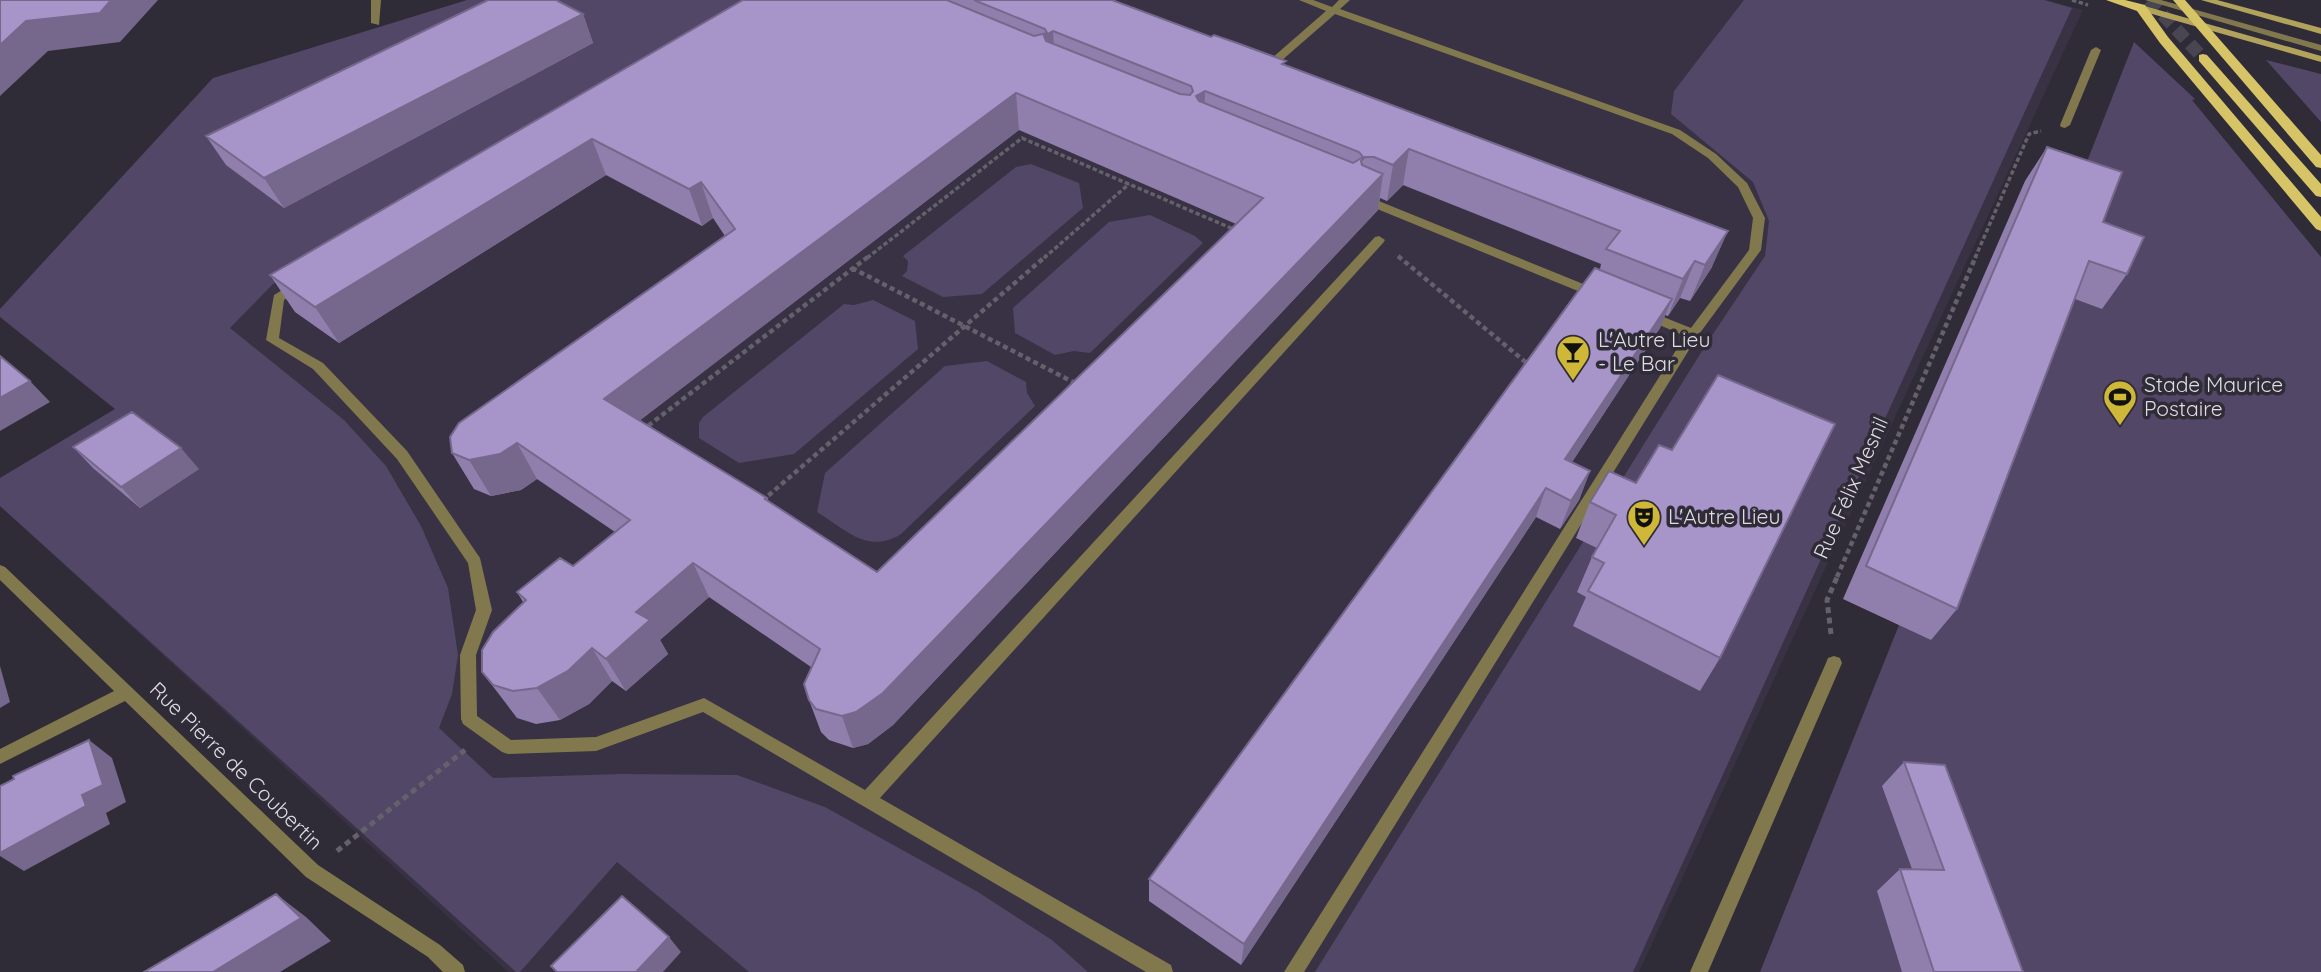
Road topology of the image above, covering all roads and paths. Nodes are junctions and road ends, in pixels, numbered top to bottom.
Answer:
1 (376, 0) edge
2 (1304, 0) edge
3 (1345, 0) edge
4 (2072, 0) edge
5 (2112, 0) edge
6 (2179, 0) edge
7 (2206, 0) edge
8 (2150, 2) edge
9 (2091, 6) dead end
10 (1333, 10) junction
11 (2188, 10) junction
12 (376, 23) dead end
13 (2199, 24) junction
14 (2321, 31) edge
15 (2244, 37) junction
16 (2321, 47) edge
17 (2096, 50) dead end
18 (2203, 58) tunnel mouth
19 (2321, 59) edge
20 (1269, 66) edge
21 (2065, 125) joint
22 (2321, 164) edge
23 (1130, 184) junction
24 (2321, 192) edge
25 (1364, 199) edge
26 (2321, 226) edge
27 (1379, 240) joint
28 (852, 268) junction
29 (313, 277) edge
30 (1617, 303) edge
31 (1630, 308) edge
32 (965, 327) junction
33 (1693, 334) junction
34 (1533, 368) edge
35 (1076, 384) edge
36 (756, 506) junction
37 (0, 571) edge
38 (1834, 663) joint
39 (127, 692) junction
40 (487, 733) junction
41 (0, 757) edge
42 (867, 800) junction
43 (312, 871) junction
44 (456, 972) edge
45 (1164, 972) edge
46 (1293, 972) edge
47 (1699, 972) edge

1 - 12 street
2 - 10 street
3 - 10 street
4 - 9 path
5 - 8 main road
6 - 11 main road
7 - 14 main road
8 - 11 street
8 - 13 main road
8 - 26 main road
10 - 20 street
10 - 33 street
11 - 13 main road
11 - 15 street
11 - 16 street
13 - 15 main road
13 - 22 main road
15 - 19 main road
17 - 21 street
18 - 24 main road
21 - 38 path, Rue Félix Mesnil
23 - 28 path
23 - 32 path
23 - 36 path
25 - 30 street
27 - 34 path
27 - 42 street
28 - 32 path
28 - 36 path
29 - 40 street
31 - 33 street
32 - 35 path
32 - 36 path
33 - 46 street
37 - 39 street, Rue Pierre de Coubertin
38 - 47 street
39 - 41 street
39 - 43 street, Rue Pierre de Coubertin
40 - 42 street
40 - 43 path
42 - 45 street
43 - 44 street, Rue Pierre de Coubertin

